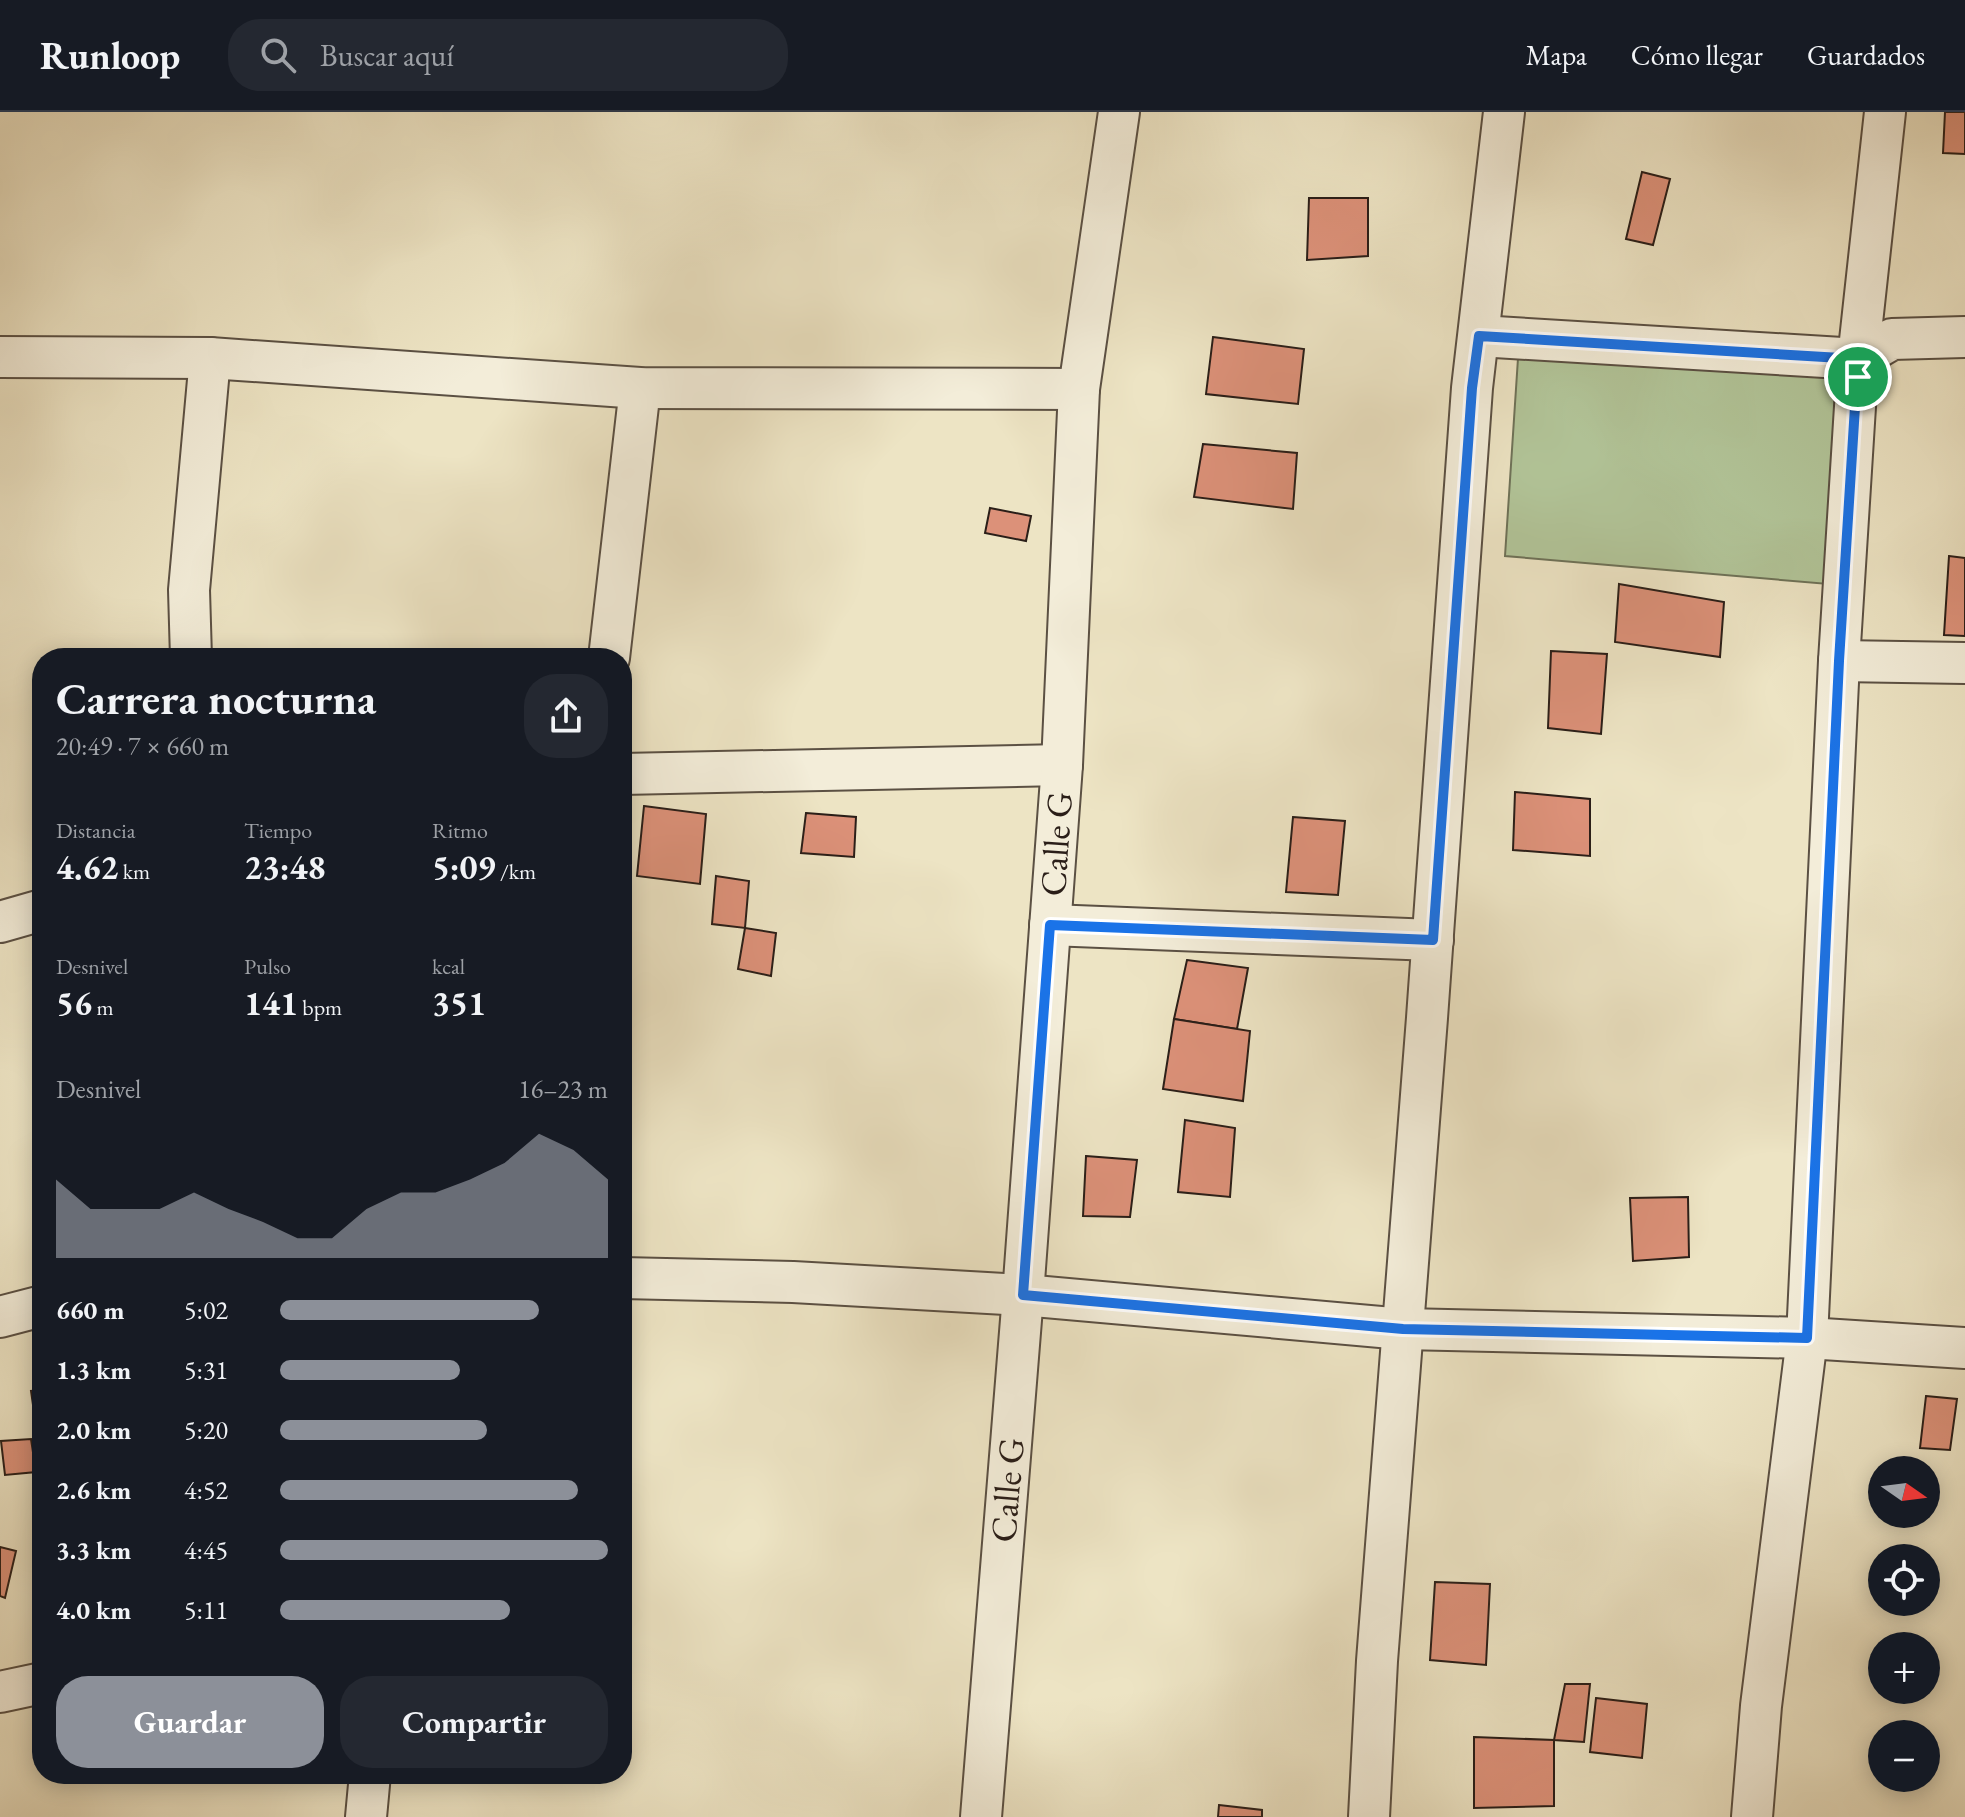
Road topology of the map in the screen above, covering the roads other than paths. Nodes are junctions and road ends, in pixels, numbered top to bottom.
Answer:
1 (1119, 112) edge
2 (1504, 112) edge
3 (1885, 112) edge
4 (1479, 336) junction
5 (1965, 337) edge
6 (0, 357) edge
7 (210, 358) junction
8 (1858, 359) junction
9 (640, 388) junction
10 (1079, 389) junction
11 (191, 648) edge
12 (610, 648) edge
13 (1839, 661) junction
14 (1965, 663) edge
15 (1062, 765) junction
16 (632, 774) edge
17 (32, 913) edge
18 (0, 922) edge
19 (1050, 925) junction
20 (1433, 940) junction
21 (632, 1278) edge
22 (1023, 1295) junction
23 (32, 1309) edge
24 (0, 1317) edge
25 (1403, 1329) junction
26 (1807, 1338) junction
27 (1965, 1348) edge
28 (32, 1685) edge
29 (0, 1692) edge
30 (369, 1784) edge
31 (366, 1817) edge
32 (981, 1817) edge
33 (1369, 1817) edge
34 (1752, 1817) edge

1 - 10 street, Calle G
2 - 4 street
3 - 8 street
4 - 8 street
4 - 20 street
5 - 8 street
6 - 7 street
7 - 9 street
7 - 11 street
8 - 13 street
9 - 10 street
9 - 12 street
10 - 15 street, Calle G
13 - 14 street
13 - 26 street
15 - 16 street
15 - 19 street, Calle G
17 - 18 street
19 - 20 street
19 - 22 street, Calle G
20 - 25 street
21 - 22 street
22 - 25 street
22 - 32 street, Calle G
23 - 24 street
25 - 26 street
25 - 33 street
26 - 27 street
26 - 34 street
28 - 29 street
30 - 31 street

